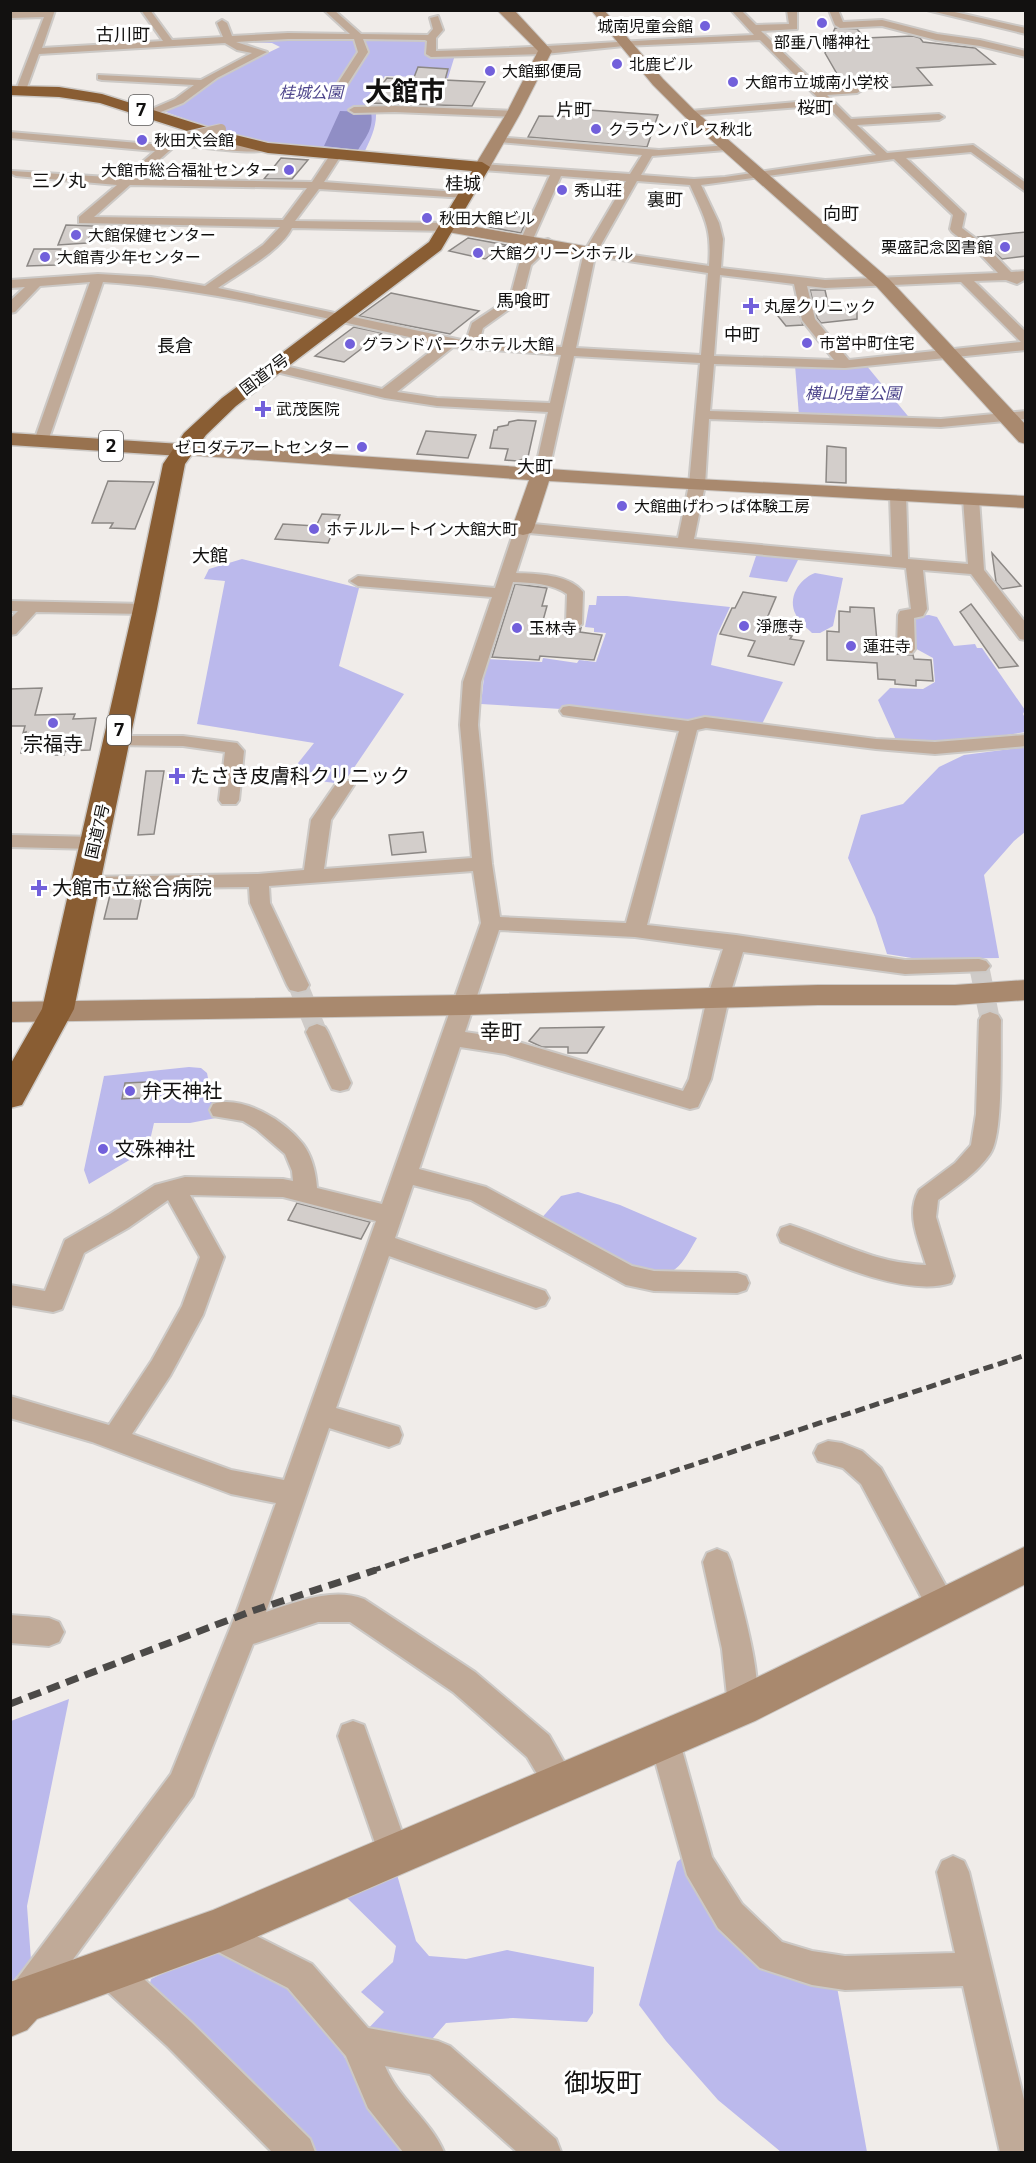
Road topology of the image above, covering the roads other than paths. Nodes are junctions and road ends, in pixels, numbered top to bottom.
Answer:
1 (145, 10) edge
2 (328, 10) edge
3 (503, 10) edge
4 (597, 10) edge
5 (735, 10) edge
6 (792, 10) edge
7 (833, 10) edge
8 (974, 10) edge
9 (51, 12) edge
10 (928, 14) edge
11 (10, 15) edge
12 (435, 18) dead end
13 (222, 23) dead end
14 (1026, 23) edge
15 (954, 27) dead end
16 (754, 28) junction
17 (1026, 31) edge
18 (357, 35) junction
19 (764, 37) junction
20 (430, 38) junction
21 (230, 40) junction
22 (624, 43) junction
23 (170, 44) junction
24 (37, 51) junction
25 (545, 51) junction
26 (1026, 54) edge
27 (102, 77) dead end
28 (203, 83) junction
29 (341, 86) dead end
30 (16, 90) edge
31 (857, 90) dead end
32 (817, 92) junction
33 (827, 102) junction
34 (354, 110) dead end
35 (151, 113) junction
36 (513, 114) junction
37 (690, 114) junction
38 (939, 117) dead end
39 (848, 122) junction
40 (221, 129) dead end
41 (10, 135) edge
42 (40, 138) junction
43 (499, 139) junction
44 (174, 143) junction
45 (726, 147) junction
46 (268, 148) junction
47 (26, 149) dead end
48 (649, 152) junction
49 (336, 154) junction
50 (890, 156) junction
51 (482, 167) junction
52 (234, 168) dead end
53 (16, 173) dead end
54 (557, 173) junction
55 (761, 175) junction
56 (1026, 175) edge
57 (1010, 177) junction
58 (633, 179) junction
59 (126, 182) junction
60 (694, 182) junction
61 (223, 183) junction
62 (316, 185) junction
63 (1026, 189) edge
64 (466, 195) junction
65 (288, 224) junction
66 (448, 227) junction
67 (527, 240) junction
68 (548, 243) junction
69 (590, 252) junction
70 (715, 271) junction
71 (1026, 275) edge
72 (1008, 276) junction
73 (98, 278) junction
74 (965, 279) junction
75 (800, 283) junction
76 (10, 284) edge
77 (35, 284) junction
78 (883, 284) junction
79 (1026, 284) edge
80 (207, 290) junction
81 (10, 309) edge
82 (340, 318) junction
83 (1026, 339) edge
84 (450, 342) junction
85 (471, 346) junction
86 (1026, 346) edge
87 (566, 351) junction
88 (948, 354) junction
89 (706, 358) junction
90 (845, 364) junction
91 (273, 367) junction
92 (385, 394) junction
93 (555, 408) junction
94 (703, 415) junction
95 (1016, 416) edge
96 (1026, 438) edge
97 (10, 440) edge
98 (41, 441) junction
99 (181, 450) junction
100 (541, 475) junction
101 (697, 485) junction
102 (898, 495) junction
103 (971, 499) junction
104 (1026, 502) edge
105 (523, 528) junction
106 (685, 543) junction
107 (907, 564) junction
108 (976, 570) junction
109 (358, 581) dead end
110 (503, 585) junction
111 (10, 606) edge
112 (32, 606) junction
113 (145, 609) junction
114 (574, 624) dead end
115 (10, 630) edge
116 (1026, 634) edge
117 (906, 649) dead end
118 (569, 711) dead end
119 (689, 727) junction
120 (1026, 740) edge
121 (117, 741) junction
122 (345, 785) dead end
123 (229, 800) dead end
124 (10, 841) edge
125 (94, 848) junction
126 (10, 850) edge
127 (482, 864) junction
128 (313, 875) junction
129 (258, 880) junction
130 (86, 884) junction
131 (491, 923) junction
132 (635, 930) junction
133 (736, 942) junction
134 (979, 966) dead end
135 (298, 985) tunnel mouth
136 (1026, 990) edge
137 (718, 998) junction
138 (464, 1005) junction
139 (58, 1009) junction
140 (10, 1012) edge
141 (990, 1020) tunnel mouth
142 (317, 1032) tunnel mouth
143 (453, 1038) junction
144 (340, 1083) dead end
145 (10, 1096) edge
146 (221, 1110) dead end
147 (405, 1174) junction
148 (174, 1188) junction
149 (306, 1193) junction
150 (390, 1215) junction
151 (790, 1235) dead end
152 (381, 1242) junction
153 (737, 1283) dead end
154 (10, 1295) edge
155 (536, 1298) dead end
156 (10, 1407) edge
157 (320, 1414) junction
158 (389, 1435) dead end
159 (114, 1438) junction
160 (828, 1453) dead end
161 (291, 1494) junction
162 (717, 1562) dead end
163 (1026, 1564) edge
164 (942, 1607) junction
165 (10, 1629) edge
166 (49, 1632) dead end
167 (242, 1634) junction
168 (742, 1705) junction
169 (353, 1736) dead end
170 (664, 1739) junction
171 (560, 1783) junction
172 (394, 1855) junction
173 (953, 1872) dead end
174 (215, 1932) junction
175 (974, 1969) junction
176 (110, 1971) junction
177 (16, 2007) edge
178 (360, 2044) junction
179 (297, 2152) edge
180 (426, 2152) edge
181 (543, 2152) edge
182 (1018, 2152) edge

1 - 23 street
2 - 18 street
3 - 25 street
4 - 22 street
5 - 16 street
6 - 16 street
7 - 26 street
8 - 14 street
9 - 11 street
9 - 24 street
10 - 15 street
10 - 17 street
12 - 20 street
13 - 21 street
16 - 19 street
18 - 20 street
18 - 21 street
18 - 29 street
19 - 22 street
19 - 32 street
20 - 25 street
21 - 23 street
21 - 28 street
22 - 25 street
22 - 37 street
23 - 24 street
24 - 30 street
25 - 36 street
27 - 28 street
28 - 35 street
30 - 35 highway, 7
31 - 32 street
32 - 33 street
33 - 37 street
33 - 39 street
34 - 36 street
35 - 46 highway, 7
36 - 43 street
37 - 45 street
38 - 39 street
39 - 50 street
40 - 44 street, bridge
41 - 42 street
42 - 44 street
42 - 47 street
43 - 48 street
43 - 51 street
44 - 46 street
44 - 59 street
45 - 48 street
45 - 55 street
46 - 49 highway, 7
48 - 58 street
49 - 51 highway, 7
49 - 62 street
50 - 55 street
50 - 57 street
50 - 72 street
51 - 54 street
51 - 64 highway, 国道7号 / 7
52 - 61 street
53 - 59 street
54 - 58 street
54 - 67 street
55 - 60 street
55 - 78 street
56 - 57 street
57 - 63 street
58 - 60 street
58 - 69 street
59 - 61 street
59 - 65 street
60 - 70 street
61 - 62 street
62 - 64 street
62 - 65 street
64 - 66 highway, 国道7号 / 7
65 - 66 street
65 - 80 street
66 - 67 street
66 - 82 highway, 国道7号 / 7
67 - 68 street
68 - 69 street
68 - 85 street
69 - 70 street
69 - 87 street
70 - 75 street
70 - 89 street
71 - 72 street
72 - 74 street
72 - 79 street
73 - 77 street
73 - 80 street
73 - 98 street
74 - 78 street
74 - 83 street
75 - 78 street
75 - 90 street
76 - 77 street
77 - 81 street
78 - 88 street
80 - 82 street
82 - 84 street
82 - 91 highway, 国道7号 / 7
84 - 85 street
84 - 92 street
85 - 87 street
86 - 88 street
87 - 89 street
87 - 93 street
88 - 90 street
88 - 95 street
89 - 90 street
89 - 94 street
91 - 92 street
91 - 99 highway, 国道7号 / 7
92 - 93 street
93 - 100 street
94 - 95 street
94 - 101 street
95 - 96 street
97 - 98 main road, 2
98 - 99 main road, 2
99 - 100 street
99 - 113 highway, 国道7号 / 7
100 - 101 street
100 - 105 street
101 - 102 street
101 - 106 street
102 - 103 street
102 - 107 street
103 - 104 street
103 - 108 street
105 - 106 street
105 - 110 street
106 - 107 street
107 - 108 street
107 - 117 street
108 - 116 street
109 - 110 street
110 - 114 street
110 - 127 street
111 - 112 street
112 - 113 street
112 - 115 street
113 - 121 highway, 国道7号 / 7
118 - 119 street
119 - 120 street
119 - 132 street
121 - 123 street
121 - 125 highway, 国道7号 / 7
122 - 128 street
124 - 125 street
125 - 126 street
125 - 130 highway, 国道7号 / 7
127 - 128 street
127 - 131 street
128 - 129 street
129 - 130 street
129 - 135 street
130 - 139 highway, 国道7号 / 7
131 - 132 street
131 - 138 street
132 - 133 street
133 - 134 street
133 - 137 street
136 - 137 street
137 - 138 street
137 - 143 street
138 - 139 street
138 - 143 street
139 - 140 street
139 - 145 highway, 国道7号 / 7
141 - 151 street
142 - 144 street
143 - 147 street
146 - 149 street
147 - 150 street
147 - 153 street
148 - 149 street
148 - 154 street
148 - 159 street
149 - 150 street
150 - 152 street
152 - 155 street
152 - 157 street
156 - 159 street
157 - 158 street
157 - 161 street
159 - 161 street
160 - 164 street
161 - 167 street
162 - 168 street
163 - 164 street
164 - 168 street
165 - 166 street
167 - 171 street
167 - 177 street
168 - 170 street
169 - 172 street
170 - 171 street
170 - 175 street
171 - 172 street
172 - 174 street
173 - 175 street
174 - 176 street
174 - 178 street
175 - 182 street
176 - 177 street
176 - 179 street
178 - 180 street
178 - 181 street

